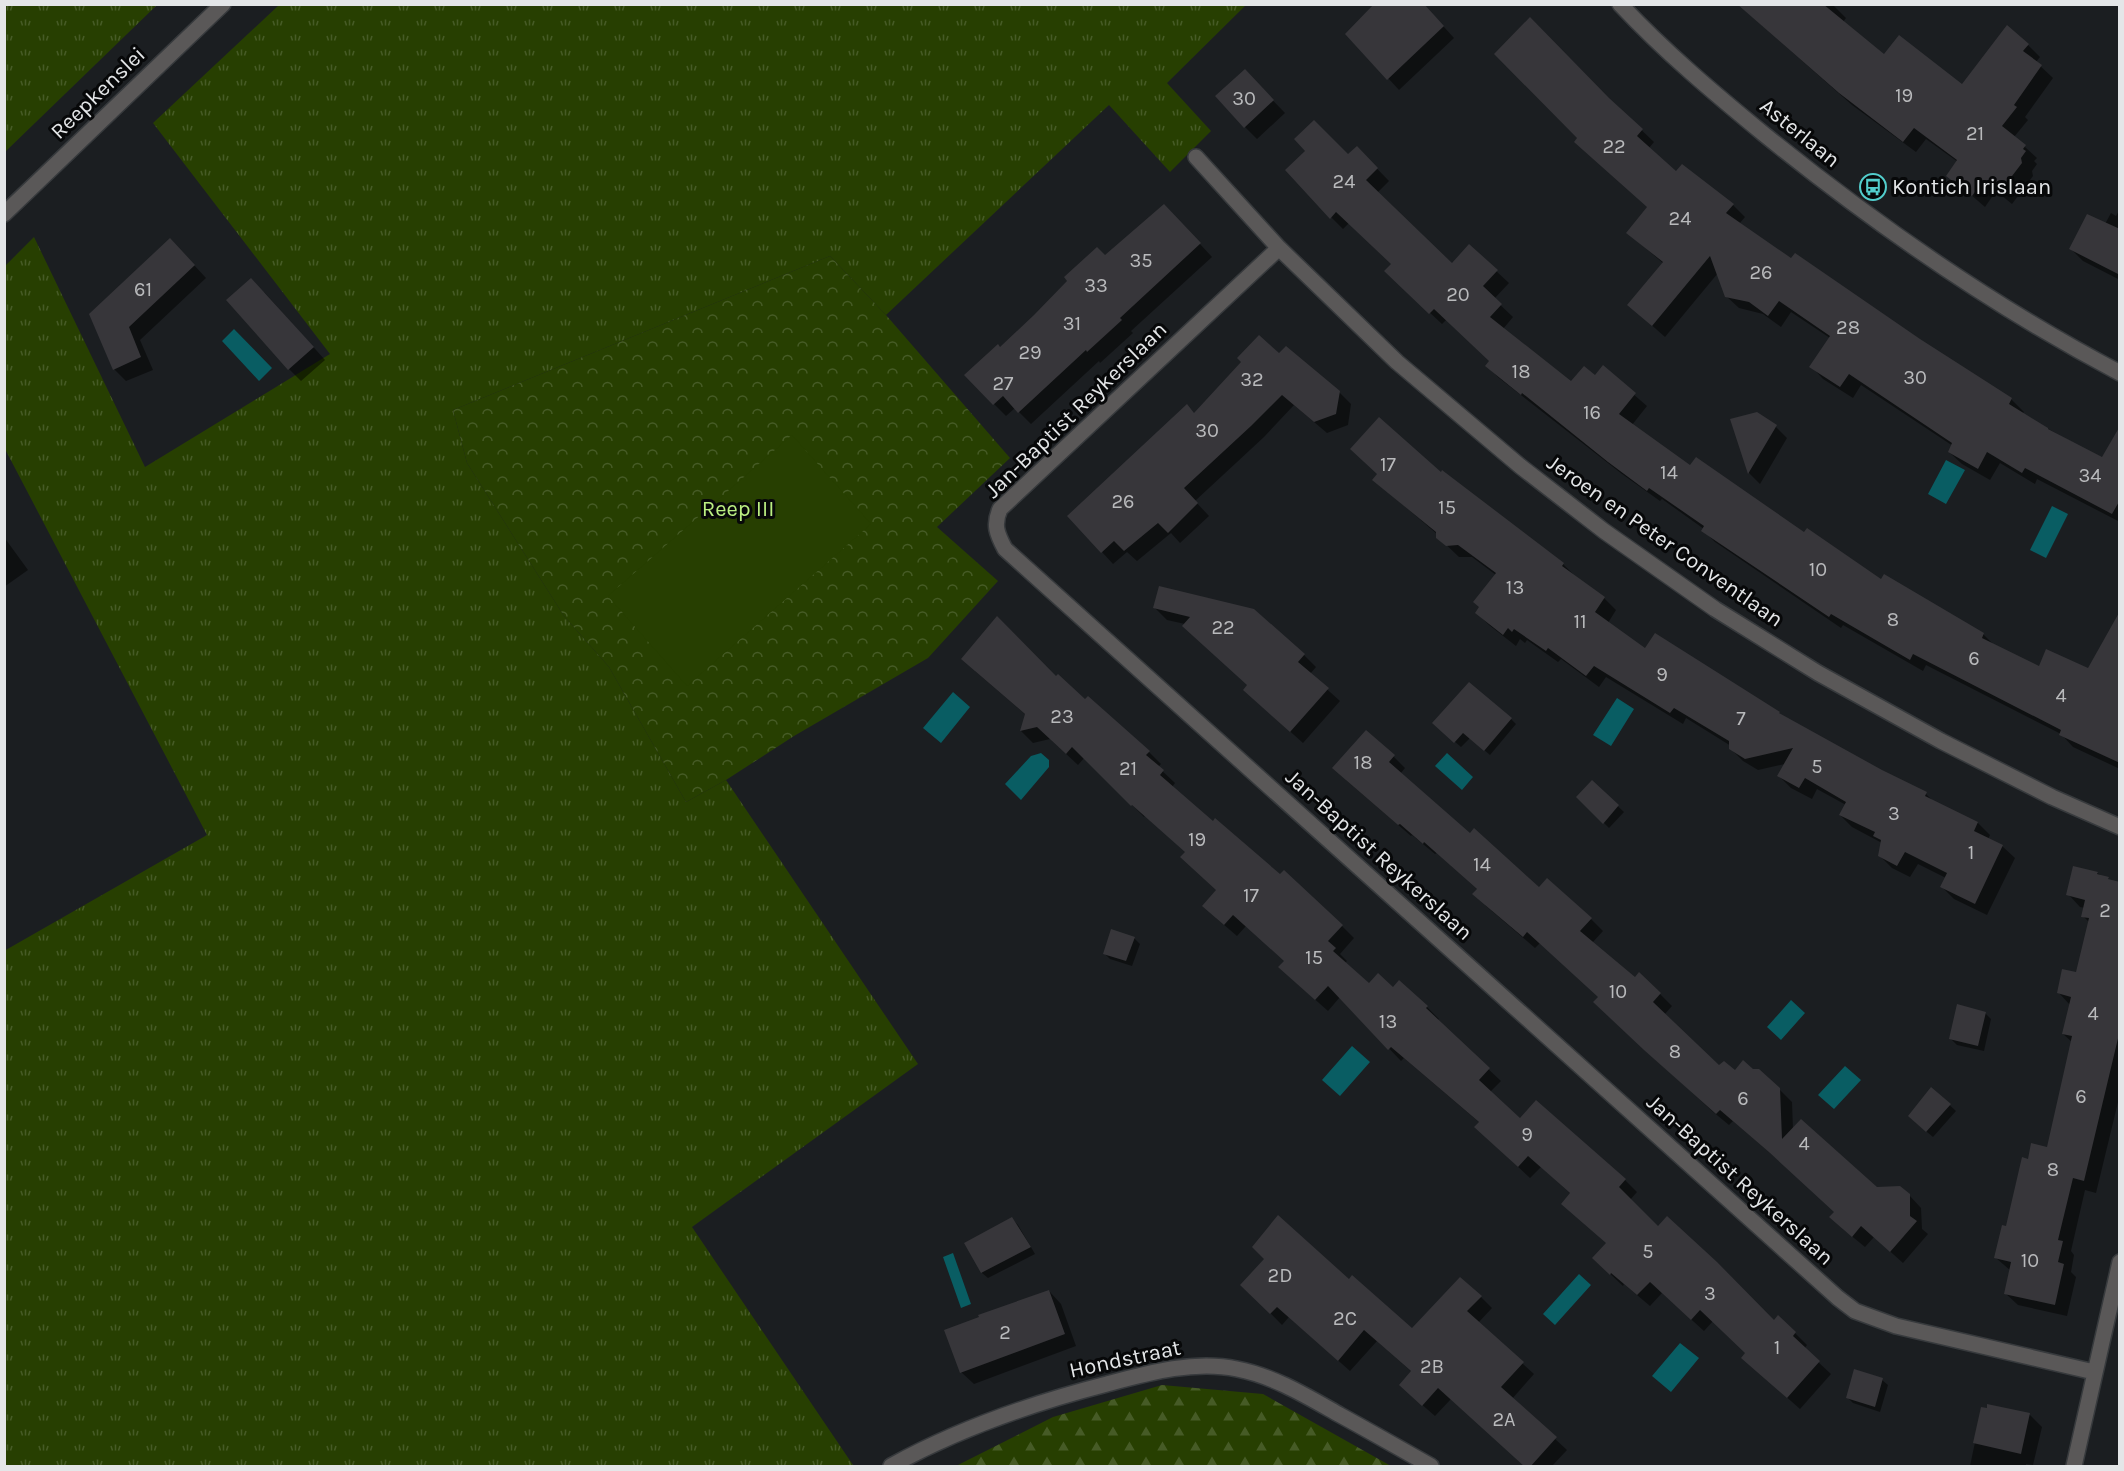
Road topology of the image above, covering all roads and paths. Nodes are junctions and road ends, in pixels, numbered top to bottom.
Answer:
1 (223, 4) edge
2 (1620, 4) edge
3 (1196, 156) dead end
4 (4, 214) edge
5 (1279, 248) junction
6 (2120, 373) edge
7 (2120, 826) edge
8 (2120, 1262) edge
9 (2094, 1372) junction
10 (891, 1467) edge
11 (1431, 1467) edge
12 (2074, 1467) edge

1 - 4 street, Reepkenslei
2 - 6 street, Asterlaan
3 - 5 street, Jeroen en Peter Conventlaan
5 - 7 street, Jeroen en Peter Conventlaan
5 - 9 street, Jan-Baptist Reykerslaan
8 - 9 street
9 - 12 street
10 - 11 street, Hondstraat

